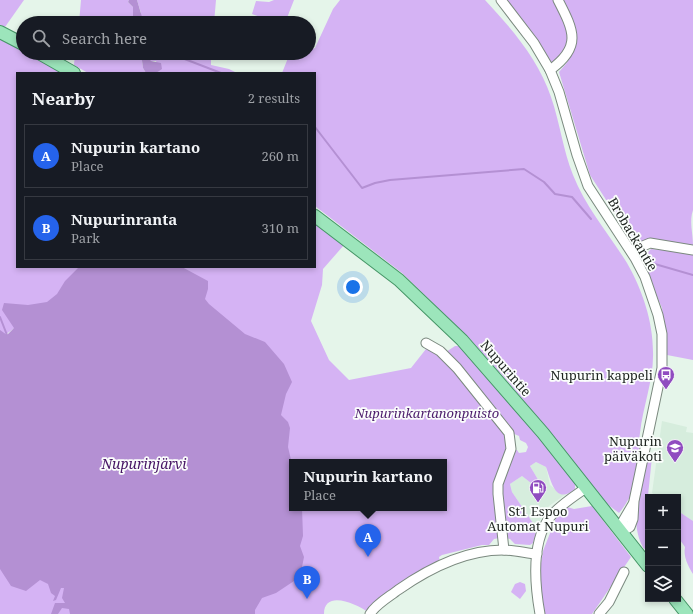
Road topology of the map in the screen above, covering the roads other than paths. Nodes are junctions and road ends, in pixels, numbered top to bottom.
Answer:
1 (501, 0) edge
2 (558, 0) edge
3 (0, 32) edge
4 (16, 40) edge
5 (51, 60) edge
6 (550, 70) junction
7 (72, 72) edge
8 (316, 217) edge
9 (693, 250) edge
10 (631, 252) junction
11 (426, 343) dead end
12 (586, 488) junction
13 (621, 532) junction
14 (504, 550) junction
15 (537, 554) junction
16 (645, 562) edge
17 (624, 572) dead end
18 (677, 602) edge
19 (370, 614) edge
20 (540, 614) edge
21 (599, 614) edge
22 (687, 614) edge

1 - 6 street, Brobackantie
2 - 6 street
3 - 4 main road
5 - 7 main road
6 - 10 street, Brobackantie
8 - 12 main road, Nupurintie
9 - 10 street
10 - 13 street, Brobackantie
11 - 14 street
12 - 13 main road, Nupurintie
12 - 15 street
13 - 16 main road, Nupurintie
14 - 15 street
14 - 19 street
15 - 20 street
17 - 21 street
18 - 22 main road

